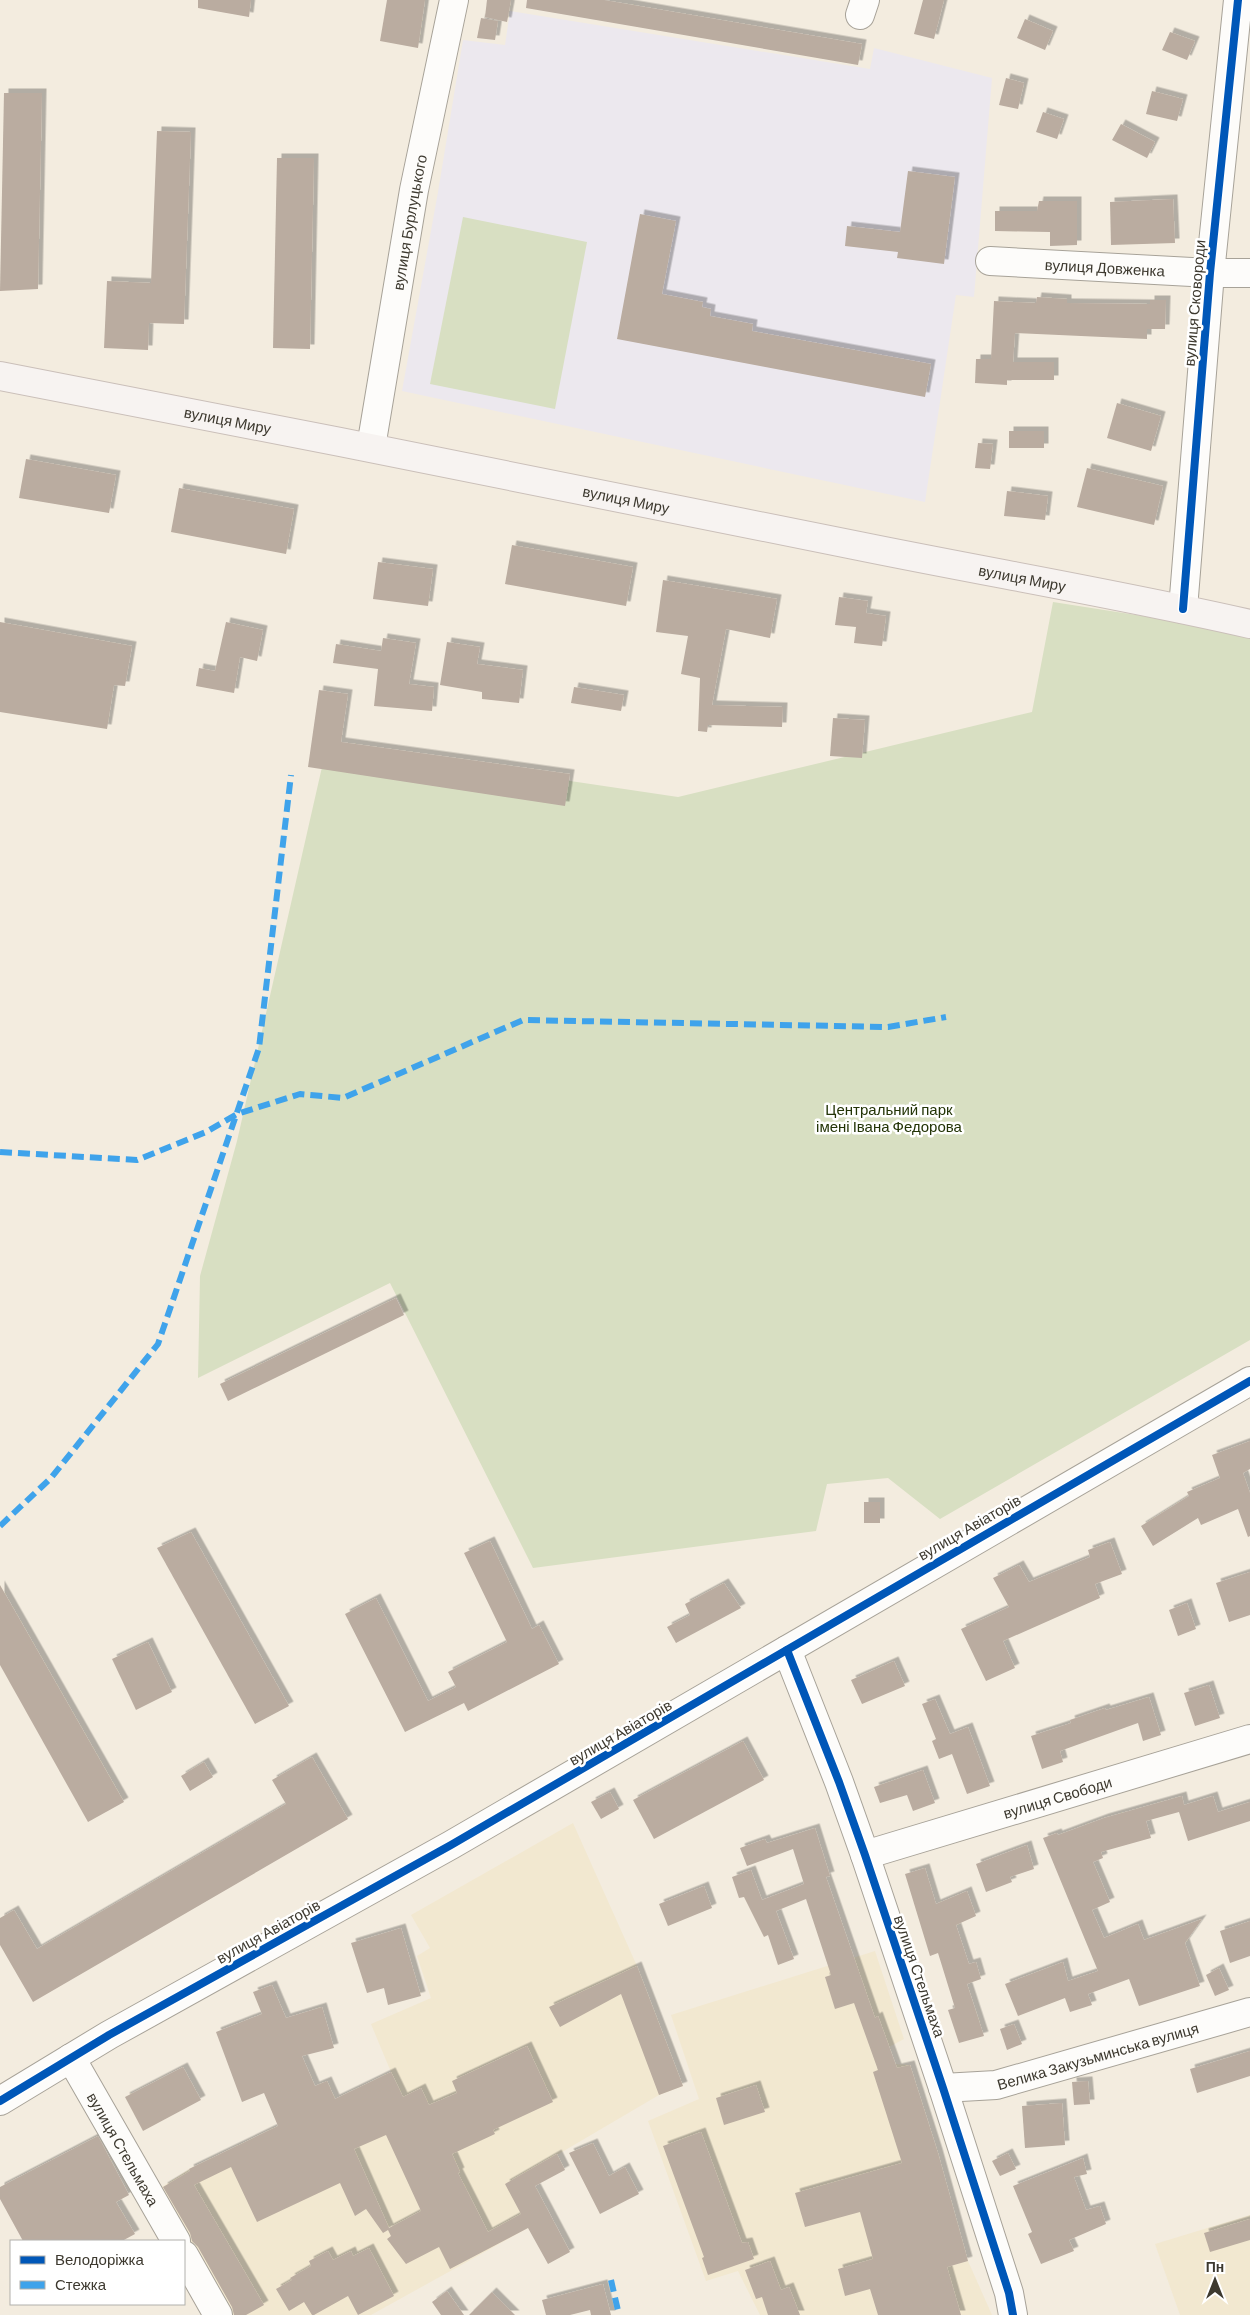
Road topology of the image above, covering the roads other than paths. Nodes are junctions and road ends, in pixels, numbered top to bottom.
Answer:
1 (454, 0) edge
2 (1238, 0) edge
3 (990, 261) dead end
4 (1210, 273) junction
5 (1250, 273) edge
6 (0, 376) edge
7 (371, 447) junction
8 (1183, 609) junction
9 (1250, 624) edge
10 (1250, 1381) edge
11 (787, 1650) junction
12 (1250, 1739) edge
13 (865, 1855) junction
14 (1250, 2012) edge
15 (71, 2058) junction
16 (943, 2088) junction
17 (0, 2101) edge
18 (175, 2240) edge
19 (185, 2258) edge
20 (218, 2315) edge
21 (1012, 2315) edge

1 - 7 street, вулиця Бурлуцького
2 - 4 street, вулиця Сковороди
3 - 4 street, вулиця Довженка
4 - 5 street, вулиця Довженка
4 - 8 street, вулиця Сковороди
6 - 7 main road, вулиця Миру
7 - 8 main road, вулиця Миру
8 - 9 main road, вулиця Миру
10 - 11 street, вулиця Авіаторів
11 - 13 street, вулиця Стельмаха
11 - 15 street, вулиця Авіаторів
12 - 13 street, вулиця Свободи
13 - 16 street, вулиця Стельмаха
14 - 16 street, Велика Закузьминська вулиця
15 - 17 street, вулиця Авіаторів
15 - 18 street, вулиця Стельмаха
16 - 21 street, вулиця Стельмаха
19 - 20 street

